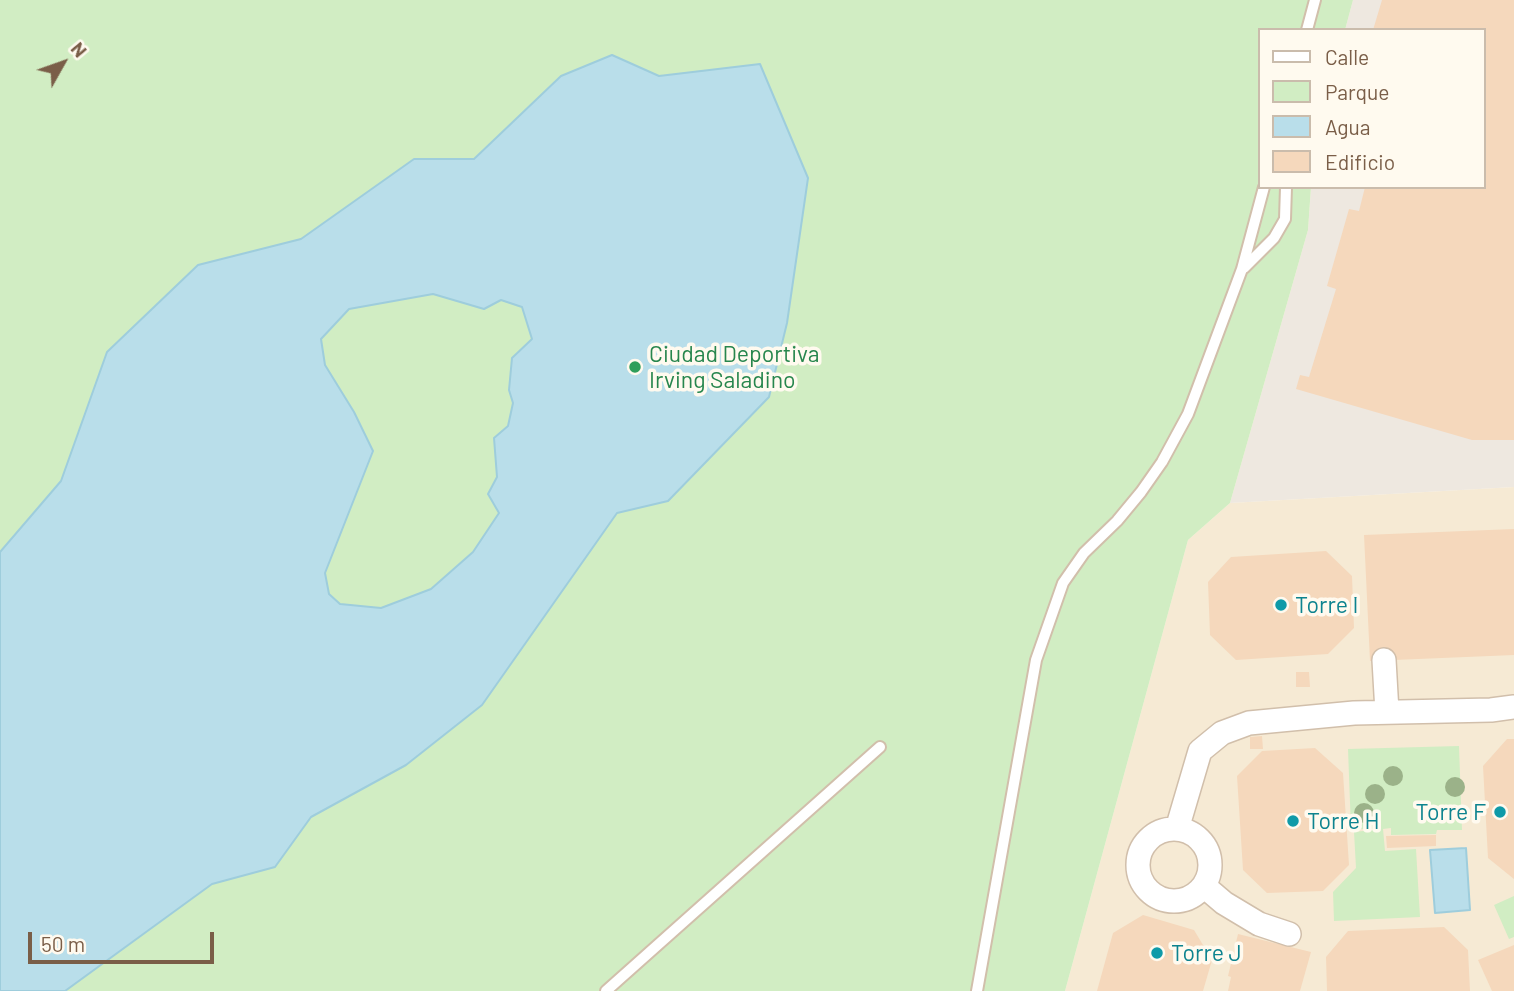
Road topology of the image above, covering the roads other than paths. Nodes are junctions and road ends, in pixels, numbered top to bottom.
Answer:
1 (1315, 0) edge
2 (1308, 28) edge
3 (1263, 189) edge
4 (1286, 189) edge
5 (1242, 270) junction
6 (1384, 660) dead end
7 (1514, 707) edge
8 (1387, 712) junction
9 (880, 747) dead end
10 (1177, 829) junction
11 (1205, 886) junction
12 (1289, 934) dead end
13 (606, 991) edge
14 (977, 991) edge

1 - 2 lane
3 - 5 lane
4 - 5 lane
5 - 14 lane
6 - 8 street
7 - 8 street
8 - 10 street
9 - 13 lane
10 - 11 street
10 - 11 street
11 - 12 street

